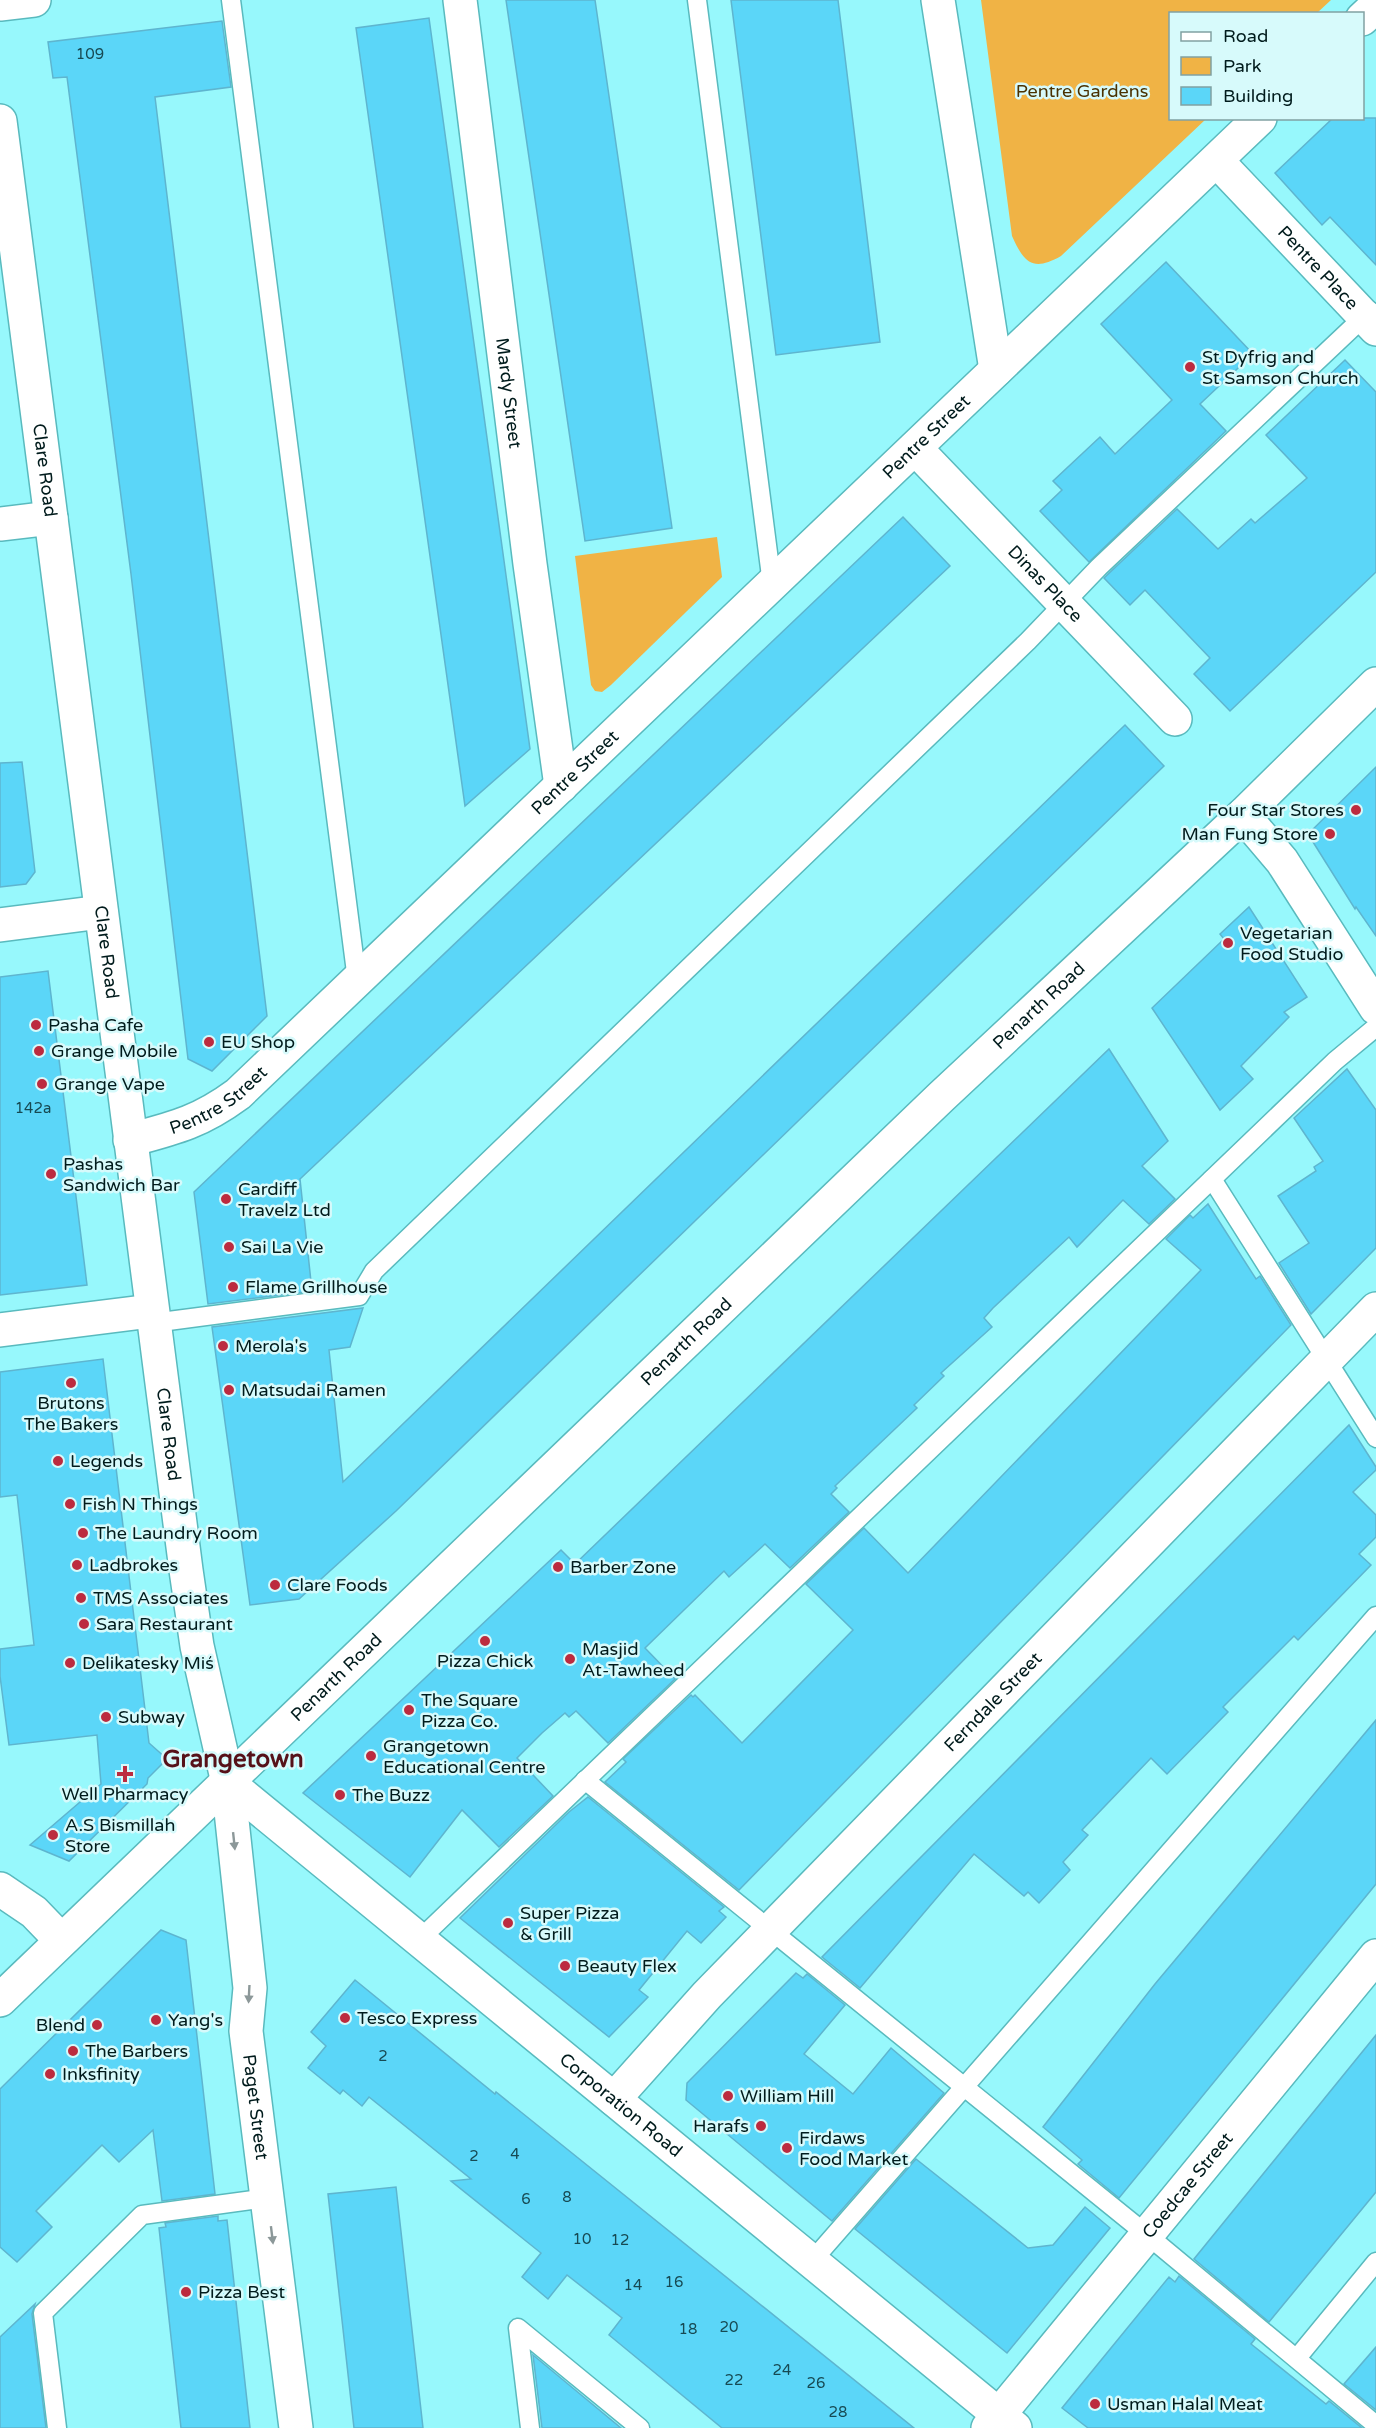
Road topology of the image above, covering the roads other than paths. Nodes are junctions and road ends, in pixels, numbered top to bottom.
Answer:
1 (34, 0) edge
2 (231, 0) edge
3 (460, 0) edge
4 (697, 0) edge
5 (938, 0) edge
6 (0, 4) edge
7 (1376, 6) edge
8 (1364, 17) edge
9 (1258, 120) edge
10 (0, 121) edge
11 (1217, 161) junction
12 (8, 240) edge
13 (1372, 317) edge
14 (996, 370) junction
15 (915, 448) junction
16 (51, 518) junction
17 (0, 524) edge
18 (772, 584) junction
19 (1065, 603) junction
20 (1376, 684) edge
21 (1175, 719) dead end
22 (561, 786) junction
23 (1243, 815) junction
24 (101, 912) junction
25 (8, 924) edge
26 (357, 980) junction
27 (1376, 1008) edge
28 (1376, 1027) edge
29 (130, 1140) junction
30 (1212, 1179) junction
31 (1376, 1309) edge
32 (152, 1317) junction
33 (0, 1330) edge
34 (1325, 1361) junction
35 (1376, 1438) edge
36 (1376, 1616) edge
37 (585, 1780) junction
38 (228, 1783) junction
39 (0, 1889) edge
40 (771, 1929) junction
41 (61, 1940) junction
42 (419, 1940) junction
43 (1376, 1956) edge
44 (0, 2000) edge
45 (963, 2088) junction
46 (614, 2099) junction
47 (267, 2198) junction
48 (1146, 2234) junction
49 (812, 2261) junction
50 (1376, 2262) edge
51 (1298, 2358) junction
52 (1001, 2424) edge
53 (1376, 2425) edge
54 (57, 2428) edge
55 (296, 2428) edge
56 (530, 2428) edge
57 (640, 2428) edge

1 - 6 street
2 - 26 lane
3 - 22 street, Mardy Street
4 - 18 lane
5 - 14 street
7 - 8 street
9 - 11 street
10 - 12 street, Clare Road
11 - 13 street, Pentre Place
11 - 14 street
12 - 16 street, Clare Road
13 - 19 lane
14 - 15 street, Pentre Street
15 - 18 street, Pentre Street
15 - 19 street, Dinas Place
16 - 17 street
16 - 24 street, Clare Road
18 - 22 street, Pentre Street
19 - 21 street, Dinas Place
19 - 32 lane
20 - 23 street, Penarth Road
22 - 26 street, Pentre Street
23 - 27 street
23 - 38 street, Penarth Road
24 - 25 street
24 - 29 street, Clare Road
26 - 29 street, Pentre Street
28 - 30 lane
29 - 32 street, Clare Road
30 - 34 lane
30 - 37 lane
31 - 34 street, Ferndale Street
32 - 33 street
32 - 38 street, Clare Road
34 - 35 lane
34 - 40 street, Ferndale Street
36 - 45 lane
37 - 40 lane
37 - 42 lane
38 - 41 street, Penarth Road
38 - 42 street, Corporation Road
38 -> 47 street, Paget Street
39 - 41 street
40 - 45 lane
40 - 46 street, Ferndale Street
41 - 44 street, Penarth Road
42 - 46 street, Corporation Road
43 - 48 street, Coedcae Street
45 - 48 lane
45 - 49 lane
46 - 49 street, Corporation Road
47 - 54 lane
47 -> 55 street, Paget Street
48 - 51 lane
48 - 52 street, Coedcae Street
49 - 52 street, Corporation Road
50 - 51 lane
51 - 53 lane
56 - 57 lane

